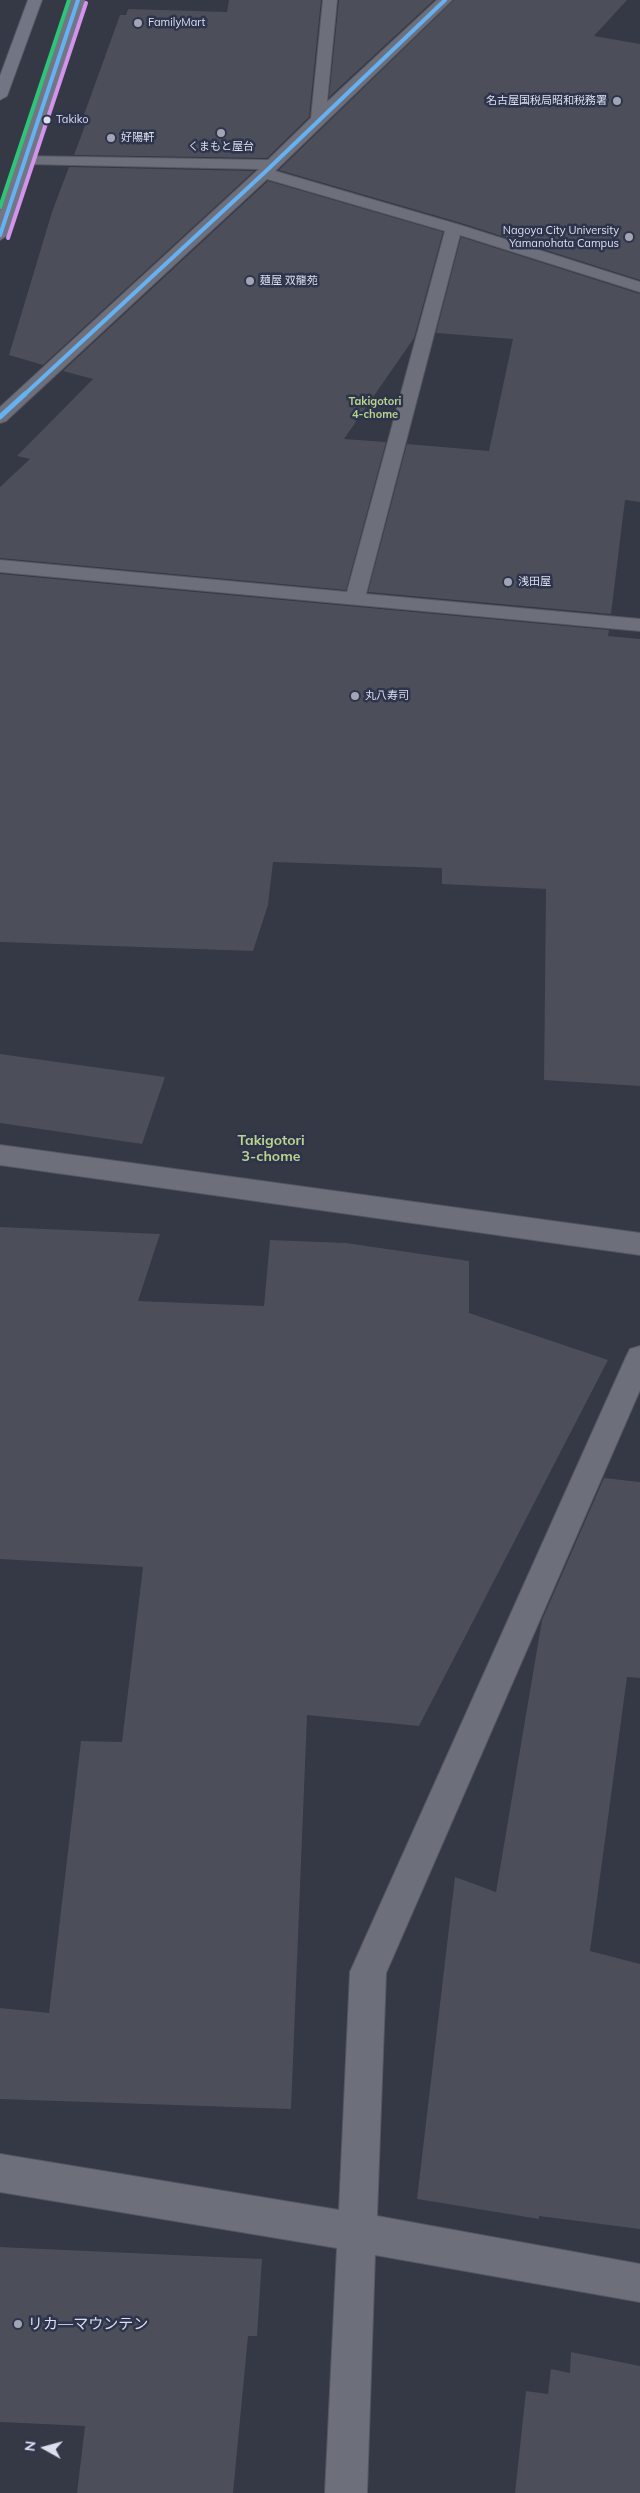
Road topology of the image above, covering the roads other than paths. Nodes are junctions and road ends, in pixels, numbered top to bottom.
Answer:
1 (35, 0) edge
2 (78, 0) edge
3 (330, 0) edge
4 (445, 0) edge
5 (0, 96) edge
6 (318, 119) junction
7 (26, 159) junction
8 (268, 169) junction
9 (454, 228) junction
10 (0, 235) edge
11 (640, 287) edge
12 (0, 418) edge
13 (0, 566) edge
14 (355, 598) junction
15 (640, 625) edge
16 (0, 1155) edge
17 (640, 1244) edge
18 (640, 1357) edge
19 (0, 2173) edge
20 (357, 2232) junction
21 (640, 2283) edge
22 (346, 2493) edge

1 - 5 main road
2 - 7 main road
3 - 6 street
4 - 6 street
6 - 8 street
7 - 8 street
7 - 10 main road
8 - 9 street
8 - 12 street
9 - 11 street
9 - 14 street
13 - 14 street
14 - 15 street
16 - 17 street
18 - 20 street
19 - 20 street
20 - 21 street
20 - 22 street

